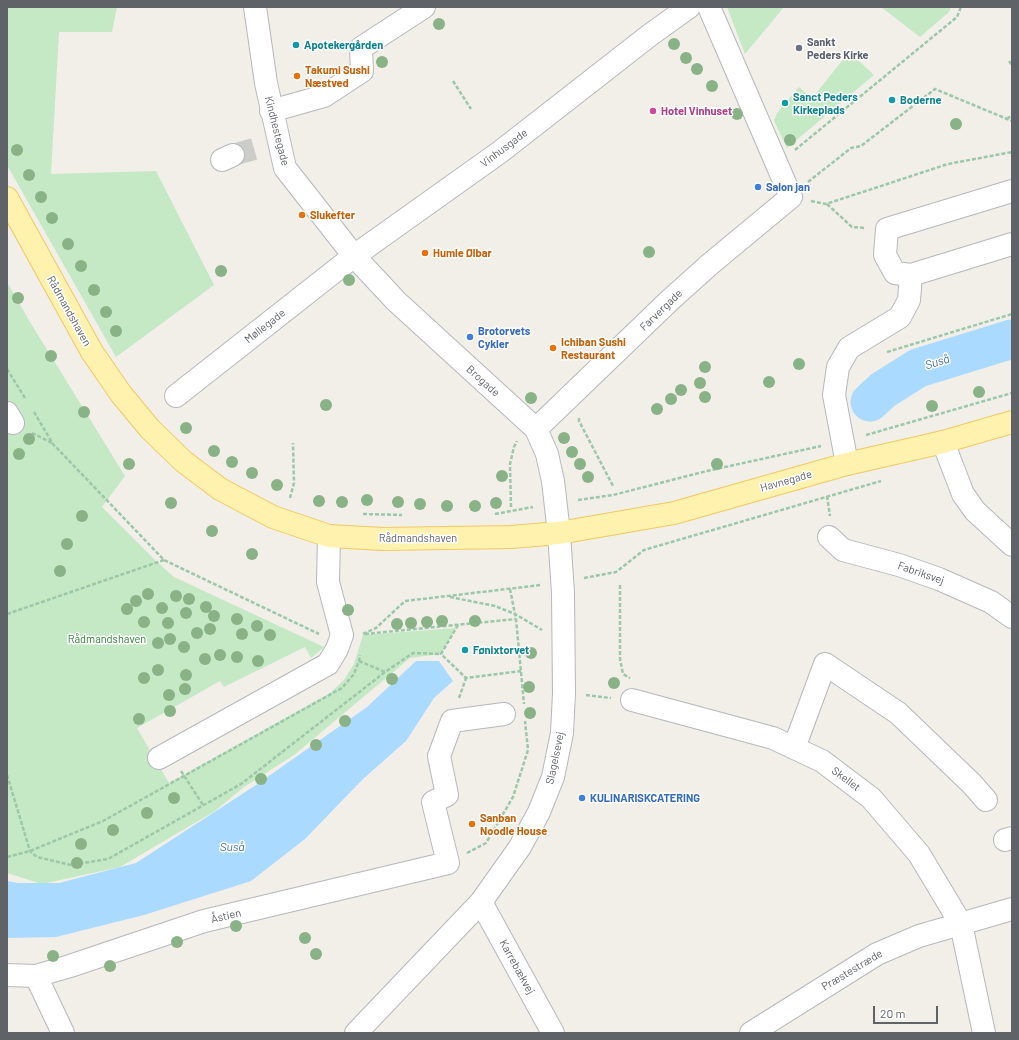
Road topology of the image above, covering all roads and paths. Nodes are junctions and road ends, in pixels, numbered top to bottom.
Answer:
1 (255, 7) edge
2 (424, 7) edge
3 (689, 7) edge
4 (709, 7) edge
5 (961, 7) edge
6 (1008, 61) dead end
7 (1012, 65) edge
8 (453, 81) dead end
9 (471, 109) dead end
10 (271, 111) junction
11 (1012, 115) edge
12 (1007, 119) junction
13 (1012, 121) edge
14 (1012, 152) edge
15 (777, 165) junction
16 (1012, 191) edge
17 (791, 197) junction
18 (7, 198) edge
19 (826, 204) junction
20 (887, 229) junction
21 (1012, 244) edge
22 (354, 256) junction
23 (911, 275) junction
24 (1012, 314) edge
25 (882, 354) dead end
26 (7, 369) edge
27 (580, 388) junction
28 (1012, 393) edge
29 (176, 396) dead end
30 (28, 404) dead end
31 (33, 410) dead end
32 (1012, 422) edge
33 (536, 429) junction
34 (843, 442) junction
35 (943, 442) junction
36 (293, 443) dead end
37 (847, 464) junction
38 (881, 481) dead end
39 (613, 486) dead end
40 (827, 496) junction
41 (290, 498) dead end
42 (556, 503) junction
43 (511, 507) dead end
44 (361, 514) dead end
45 (404, 515) dead end
46 (488, 515) dead end
47 (830, 528) joint
48 (559, 533) junction
49 (329, 536) junction
50 (1012, 545) edge
51 (164, 560) junction
52 (562, 583) junction
53 (620, 585) dead end
54 (510, 589) junction
55 (447, 596) junction
56 (7, 614) edge
57 (515, 614) junction
58 (1012, 617) edge
59 (516, 619) junction
60 (342, 635) junction
61 (563, 649) junction
62 (441, 654) junction
63 (359, 660) dead end
64 (521, 671) junction
65 (385, 672) junction
66 (564, 693) junction
67 (634, 700) junction
68 (514, 712) joint
69 (525, 718) dead end
70 (794, 748) junction
71 (159, 758) dead end
72 (7, 775) edge
73 (184, 776) dead end
74 (986, 800) dead end
75 (203, 805) junction
76 (448, 863) junction
77 (481, 902) junction
78 (1012, 909) edge
79 (962, 924) junction
80 (7, 975) edge
81 (36, 976) junction
82 (63, 1033) edge
83 (356, 1033) edge
84 (553, 1033) edge
85 (750, 1033) edge
86 (984, 1033) edge

1 - 10 street, Kindhestegade
2 - 10 street
3 - 22 street, Vinhusgade
4 - 15 street
5 - 15 path
6 - 7 path
8 - 9 path
10 - 22 street, Kindhestegade
11 - 12 path
12 - 13 path
12 - 17 path
14 - 19 path
15 - 17 street
16 - 20 street
17 - 19 path
17 - 27 street, Farvergade
18 - 49 main road, Rådmandshaven
19 - 20 path
20 - 23 street
21 - 23 street
22 - 29 street, Møllegade
22 - 33 street, Brogade
23 - 34 street
24 - 25 path
26 - 30 path
27 - 33 street, Farvergade
27 - 39 path
28 - 34 path
31 - 51 path
32 - 35 main road, Havnegade
33 - 42 street, Brogade
33 - 43 path
34 - 37 street
34 - 42 path
35 - 37 main road, Havnegade
35 - 50 street
36 - 41 path
37 - 48 main road, Havnegade
38 - 40 path
40 - 47 path
40 - 52 path
42 - 46 path
42 - 48 street, Brogade
44 - 45 path
47 - 58 street, Fabriksvej
48 - 49 main road, Rådmandshaven
48 - 52 street, Slagelsevej
49 - 60 street
51 - 56 path
51 - 60 path
52 - 54 path
52 - 61 street, Slagelsevej
53 - 67 path
54 - 55 path
54 - 57 path
55 - 57 path
55 - 60 path
57 - 59 path
57 - 61 path
59 - 62 path
59 - 64 path
60 - 71 street
61 - 66 street, Slagelsevej
62 - 64 path
62 - 65 path
63 - 65 path
64 - 68 path
65 - 75 path
66 - 67 path
66 - 77 street, Slagelsevej
67 - 70 street, Skellet
68 - 76 street
69 - 76 path
70 - 74 street
70 - 79 street, Skellet
72 - 75 path
73 - 75 path
76 - 81 street, Åstien
77 - 83 street, Slagelsevej
77 - 84 street, Karrebækvej
78 - 79 street, Præstestræde
79 - 85 street, Præstestræde
79 - 86 street, Skellet
80 - 81 street, Åstien
81 - 82 street

